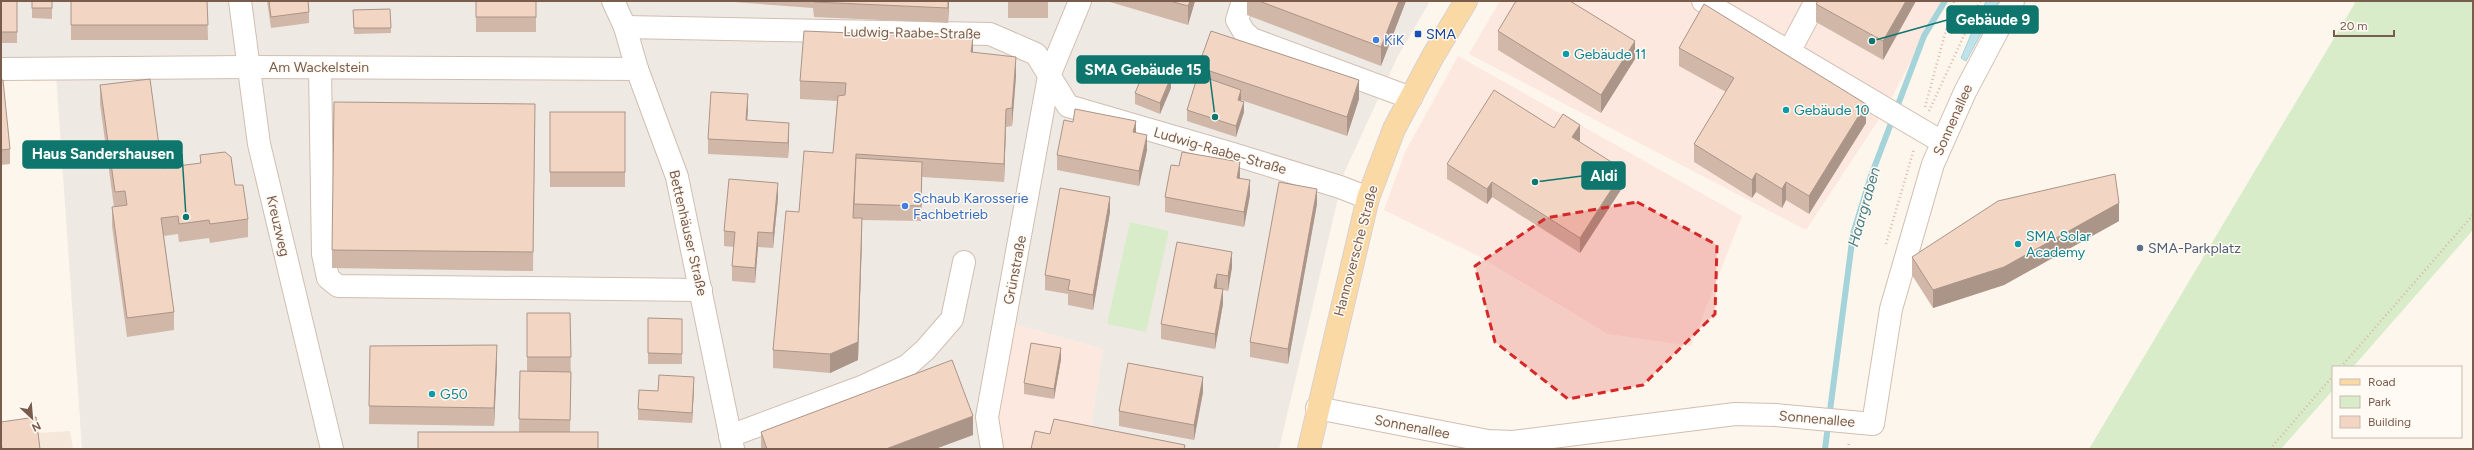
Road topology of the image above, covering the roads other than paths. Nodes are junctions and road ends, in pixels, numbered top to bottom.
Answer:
1 (240, 1) edge
2 (613, 1) edge
3 (1080, 1) edge
4 (1243, 1) edge
5 (1466, 1) edge
6 (1816, 1) edge
7 (2013, 1) edge
8 (1711, 3) edge
9 (625, 27) junction
10 (1789, 52) junction
11 (247, 67) junction
12 (320, 68) junction
13 (1, 69) edge
14 (636, 69) junction
15 (1049, 76) junction
16 (1410, 98) junction
17 (1942, 142) junction
18 (1368, 198) junction
19 (964, 262) dead end
20 (701, 290) junction
21 (1317, 408) junction
22 (731, 442) edge
23 (332, 449) edge
24 (992, 449) edge
25 (1308, 449) edge

1 - 11 street, Kreuzweg
2 - 9 street, Bettenhäuser Straße
3 - 15 street, Grünstraße
4 - 16 street
5 - 16 main road, Hannoversche Straße
6 - 10 street
7 - 17 street, Sonnenallee
8 - 10 street
9 - 14 street, Bettenhäuser Straße
9 - 15 street, Ludwig-Raabe-Straße
10 - 17 street
11 - 12 street, Am Wackelstein
11 - 13 street, Am Wackelstein
11 - 23 street, Kreuzweg
12 - 14 street, Am Wackelstein
12 - 20 street
14 - 20 street, Bettenhäuser Straße
15 - 18 street, Ludwig-Raabe-Straße
15 - 24 street, Grünstraße
16 - 18 main road, Hannoversche Straße
17 - 21 street, Sonnenallee
18 - 21 main road, Hannoversche Straße
19 - 22 street
20 - 22 street, Bettenhäuser Straße
21 - 25 main road, Hannoversche Straße

